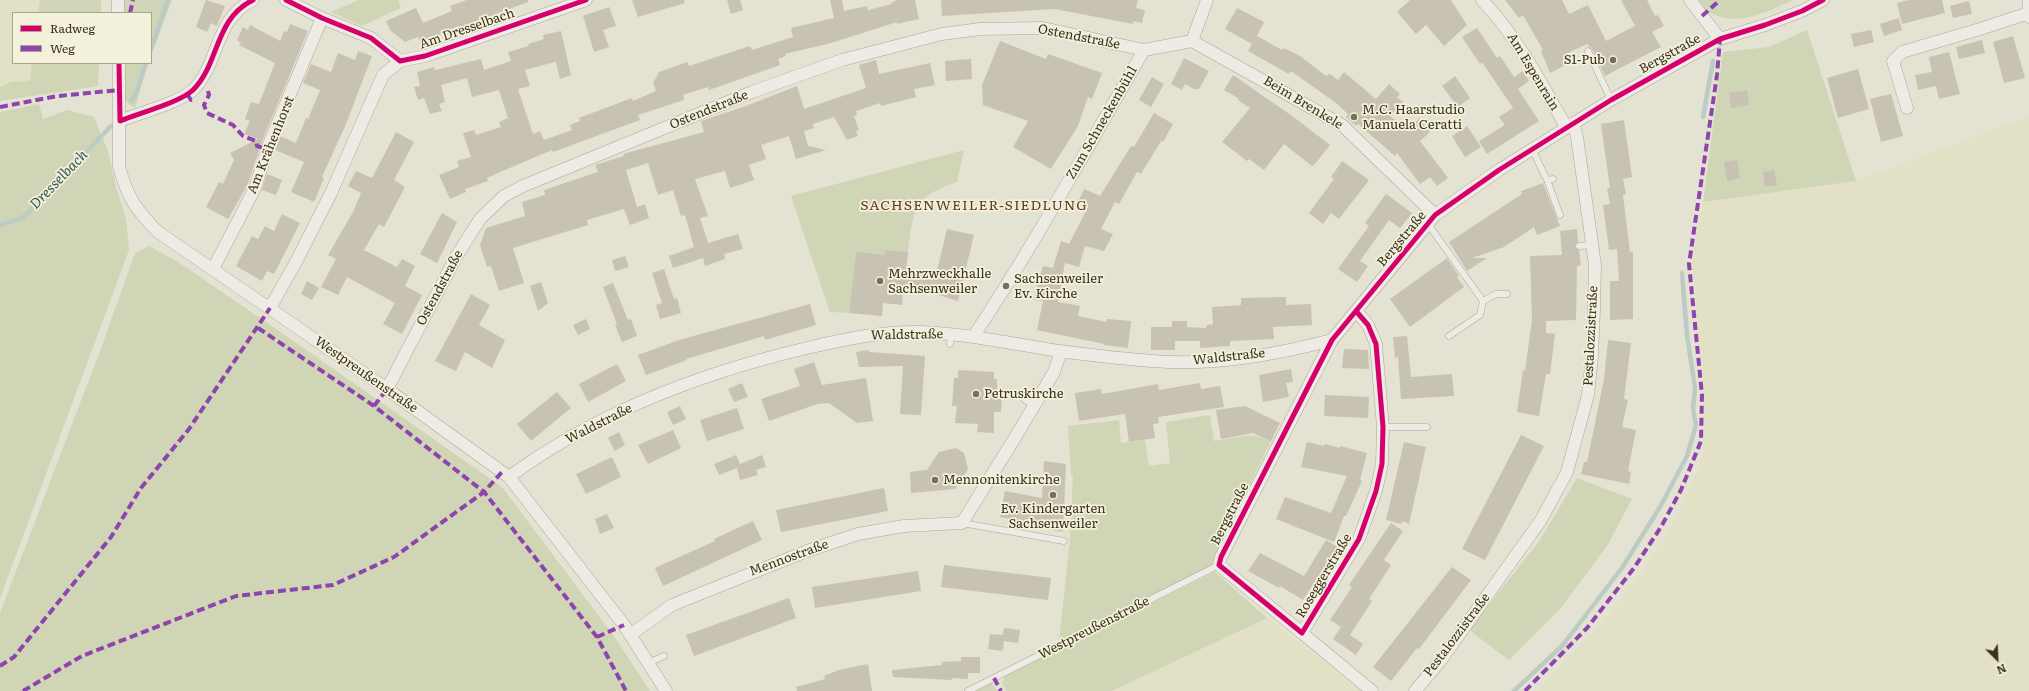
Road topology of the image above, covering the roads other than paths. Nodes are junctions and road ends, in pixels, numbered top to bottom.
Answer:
1 (118, 0) edge
2 (253, 0) edge
3 (286, 0) edge
4 (586, 0) edge
5 (1207, 0) edge
6 (1482, 0) edge
7 (1690, 0) edge
8 (1823, 0) edge
9 (2029, 0) edge
10 (118, 12) edge
11 (2029, 14) edge
12 (322, 18) junction
13 (1720, 39) junction
14 (1192, 41) junction
15 (1144, 50) junction
16 (1588, 51) dead end
17 (400, 61) junction
18 (118, 64) edge
19 (1611, 100) junction
20 (1907, 108) dead end
21 (120, 121) junction
22 (1570, 125) junction
23 (1532, 150) junction
24 (1560, 216) dead end
25 (1432, 220) junction
26 (1592, 245) junction
27 (1579, 246) dead end
28 (213, 269) junction
29 (1507, 294) dead end
30 (1483, 301) junction
31 (270, 308) junction
32 (1356, 312) junction
33 (973, 336) junction
34 (1449, 336) dead end
35 (1332, 340) junction
36 (1061, 351) junction
37 (387, 389) junction
38 (1383, 427) junction
39 (1427, 427) dead end
40 (509, 477) junction
41 (962, 523) junction
42 (1064, 541) dead end
43 (1219, 565) junction
44 (1302, 633) junction
45 (630, 635) junction
46 (664, 656) dead end
47 (648, 663) junction
48 (1420, 688) edge
49 (666, 691) edge
50 (968, 691) edge
51 (1372, 691) edge

1 - 10 street
2 - 21 street
3 - 12 street
4 - 17 street, Am Dresselbach
5 - 14 street
6 - 22 street, Am Espenrain
7 - 13 street
8 - 13 street, Bergstraße
9 - 11 street
11 - 20 street
12 - 17 street
12 - 28 street, Am Krähenhorst
13 - 19 street, Bergstraße
14 - 15 street
14 - 25 street, Beim Brenkele
15 - 33 street, Zum Schneckenbühl
15 - 37 street, Ostendstraße
16 - 19 lane
17 - 31 street, Am Dresselbach
18 - 21 street, Westpreußenstraße
19 - 22 street, Bergstraße
21 - 28 street, Westpreußenstraße
22 - 23 street, Bergstraße
22 - 26 street, Pestalozzistraße
23 - 24 lane
23 - 25 street, Bergstraße
25 - 30 lane
25 - 32 street, Bergstraße
26 - 27 lane
26 - 48 street, Pestalozzistraße
28 - 31 street, Westpreußenstraße
29 - 30 lane
30 - 34 lane
31 - 37 street, Westpreußenstraße
32 - 35 street, Bergstraße
32 - 38 street, Roseggerstraße
33 - 36 street, Waldstraße
33 - 40 street, Waldstraße
35 - 36 street, Waldstraße
35 - 43 street, Bergstraße
36 - 41 street
37 - 40 street, Westpreußenstraße
38 - 39 lane
38 - 44 street, Roseggerstraße
40 - 45 street, Westpreußenstraße
41 - 42 lane, Mennostraße
41 - 45 street, Mennostraße
43 - 44 street, Roseggerstraße
43 - 50 lane, Westpreußenstraße
44 - 51 street
45 - 47 street, Westpreußenstraße
46 - 47 lane
47 - 49 street, Westpreußenstraße

